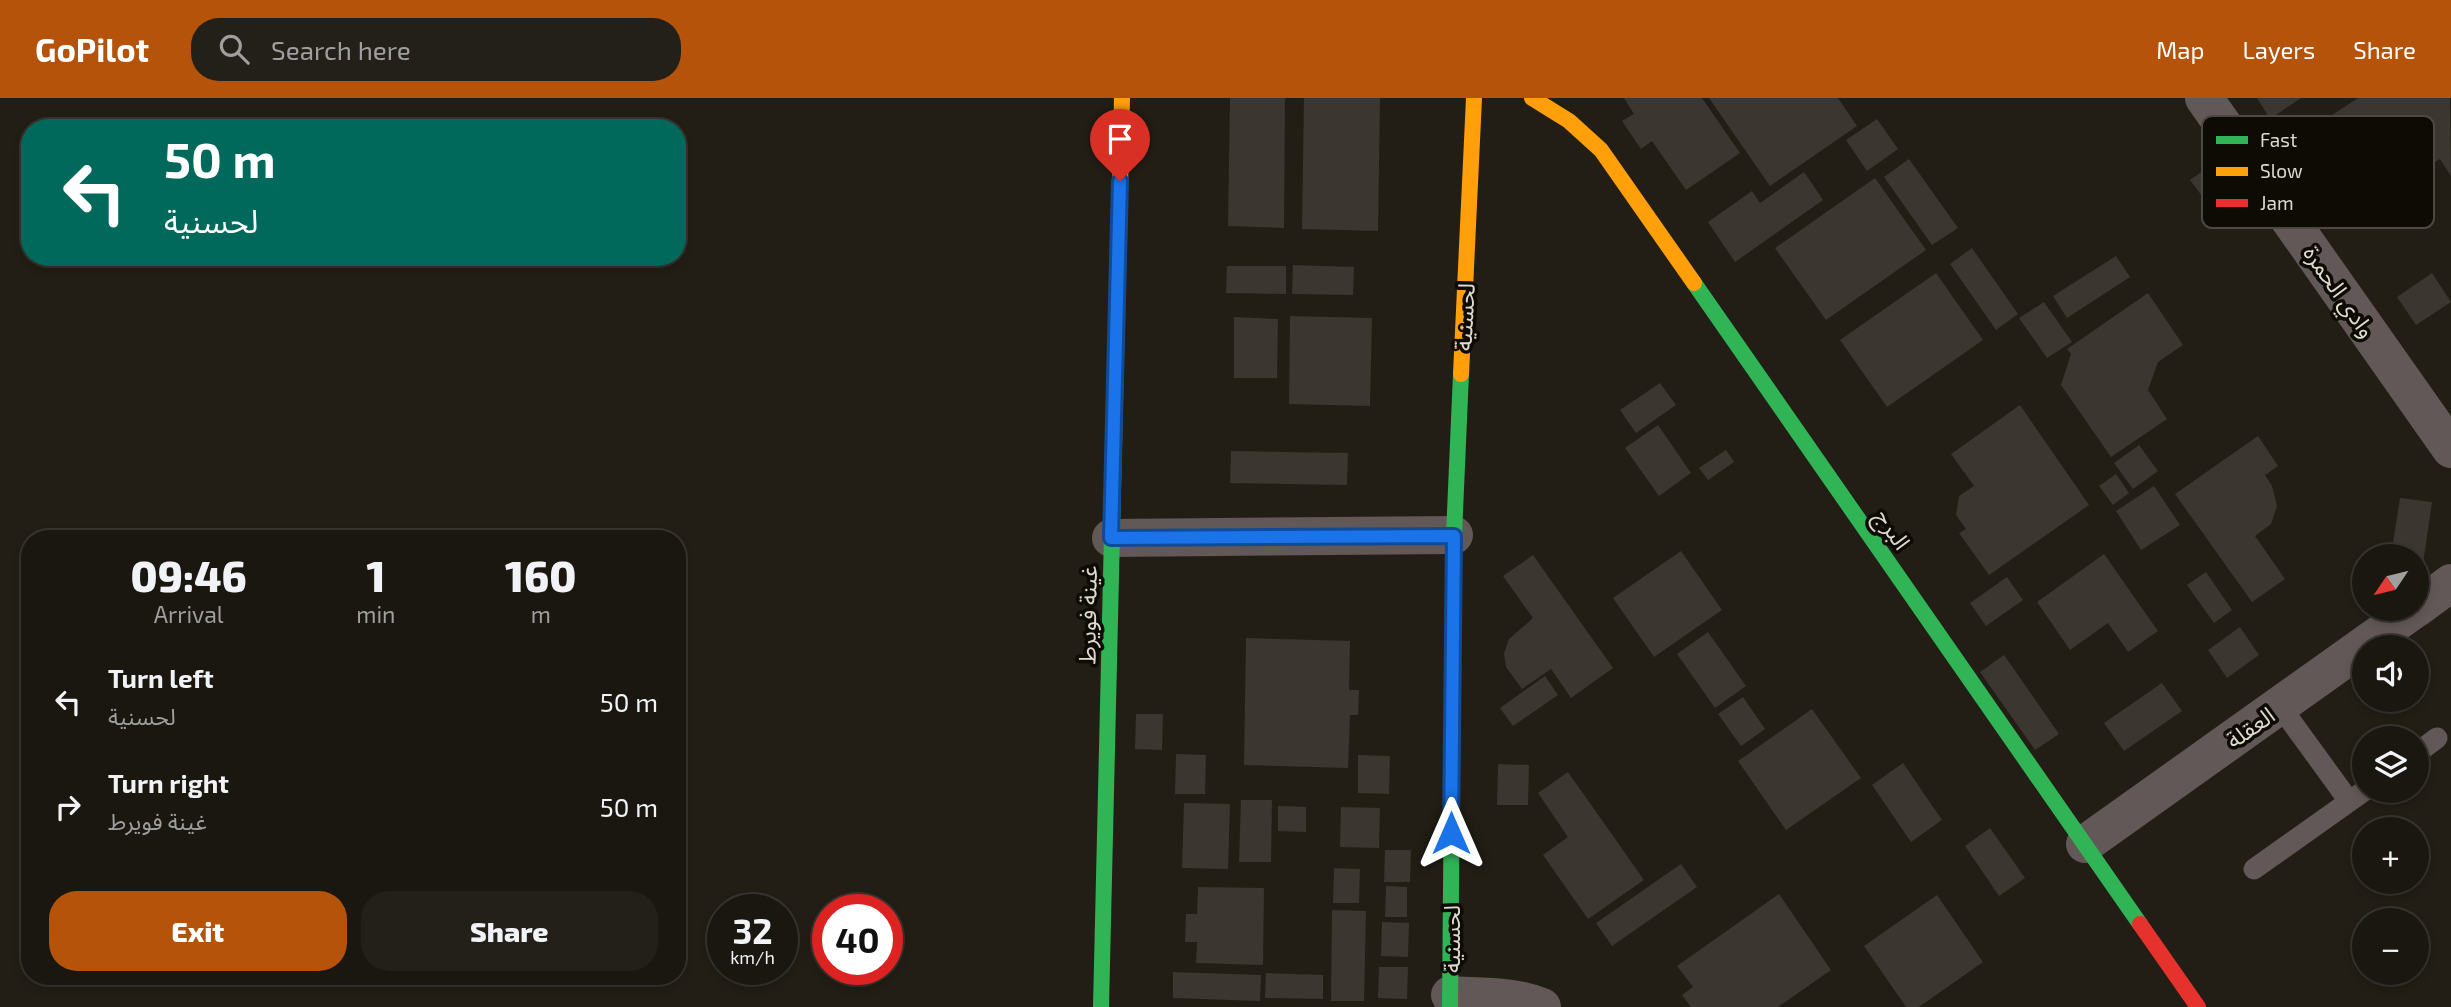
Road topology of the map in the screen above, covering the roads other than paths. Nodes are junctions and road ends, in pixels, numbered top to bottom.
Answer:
1 (1122, 98) edge
2 (1474, 98) edge
3 (1532, 98) edge
4 (2204, 98) edge
5 (2217, 116) edge
6 (2295, 228) edge
7 (2451, 449) edge
8 (1454, 536) junction
9 (1111, 538) junction
10 (2451, 583) edge
11 (2429, 599) edge
12 (2398, 621) edge
13 (2280, 706) junction
14 (2437, 738) dead end
15 (2429, 744) edge
16 (2352, 790) edge
17 (2352, 800) edge
18 (2085, 844) junction
19 (2254, 869) dead end
20 (1450, 1001) edge
21 (1101, 1007) edge
22 (1542, 1007) edge
23 (2198, 1007) edge

1 - 9 street, غينة فويرط
2 - 8 street, لحسنية
3 - 18 street, البرج
4 - 5 street, وادي الحمرة
6 - 7 street, وادي الحمرة
8 - 9 street
8 - 20 street, لحسنية
9 - 21 street, غينة فويرط
10 - 11 street, العقلة
12 - 13 street, العقلة
13 - 16 lane
13 - 18 street, العقلة
14 - 15 lane
17 - 19 lane
18 - 23 street, البرج
20 - 22 street

